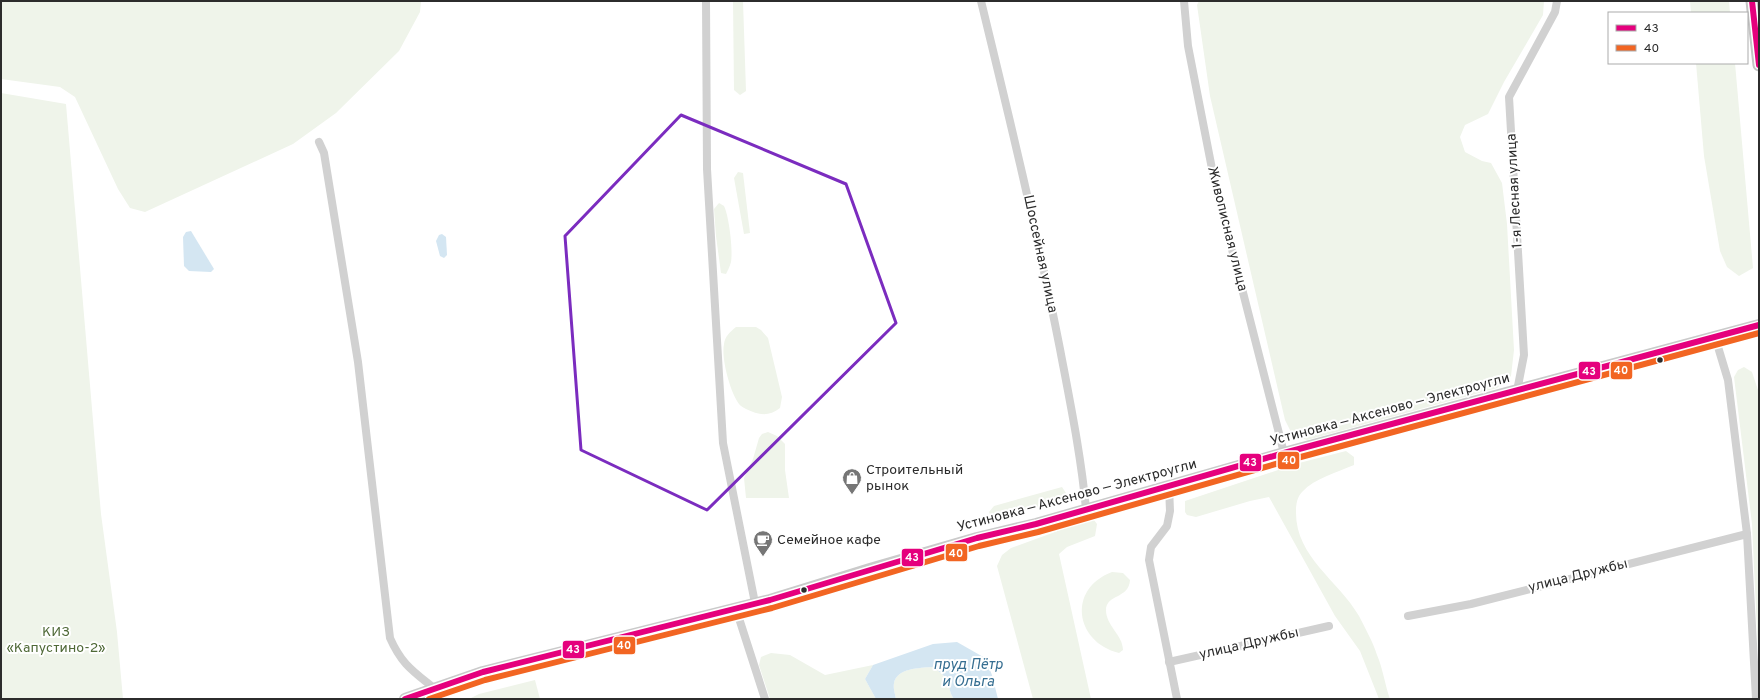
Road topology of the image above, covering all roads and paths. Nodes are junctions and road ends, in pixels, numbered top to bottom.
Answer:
1 (706, 1) edge
2 (981, 1) edge
3 (1184, 1) edge
4 (1557, 1) edge
5 (1752, 1) edge
6 (1759, 64) edge
7 (319, 142) dead end
8 (1759, 325) edge
9 (1715, 337) junction
10 (1517, 391) junction
11 (1284, 453) junction
12 (1170, 487) junction
13 (1086, 509) junction
14 (1747, 534) junction
15 (755, 603) junction
16 (736, 609) junction
17 (1408, 616) dead end
18 (1330, 626) dead end
19 (1169, 662) junction
20 (1757, 684) edge
21 (435, 689) junction
22 (404, 699) edge
23 (765, 699) edge
24 (1177, 699) edge
25 (1756, 699) edge

1 - 15 street
2 - 13 street, Шоссейная улица
3 - 11 street, Живописная улица
4 - 10 street, 1-я Лесная улица
5 - 6 main road
7 - 21 street
8 - 9 main road, Устиновка — Аксеново — Электроугли
9 - 10 main road, Устиновка — Аксеново — Электроугли
9 - 14 street
10 - 11 main road, Устиновка — Аксеново — Электроугли
11 - 12 main road, Устиновка — Аксеново — Электроугли
12 - 13 main road, Устиновка — Аксеново — Электроугли
12 - 19 street
13 - 15 main road, Устиновка — Аксеново — Электроугли
14 - 17 street, улица Дружбы
14 - 20 street
15 - 16 main road, Устиновка — Аксеново — Электроугли
16 - 21 main road, Устиновка — Аксеново — Электроугли
16 - 23 street
18 - 19 street, улица Дружбы
19 - 24 street
20 - 25 street
21 - 22 main road, Устиновка — Аксеново — Электроугли

